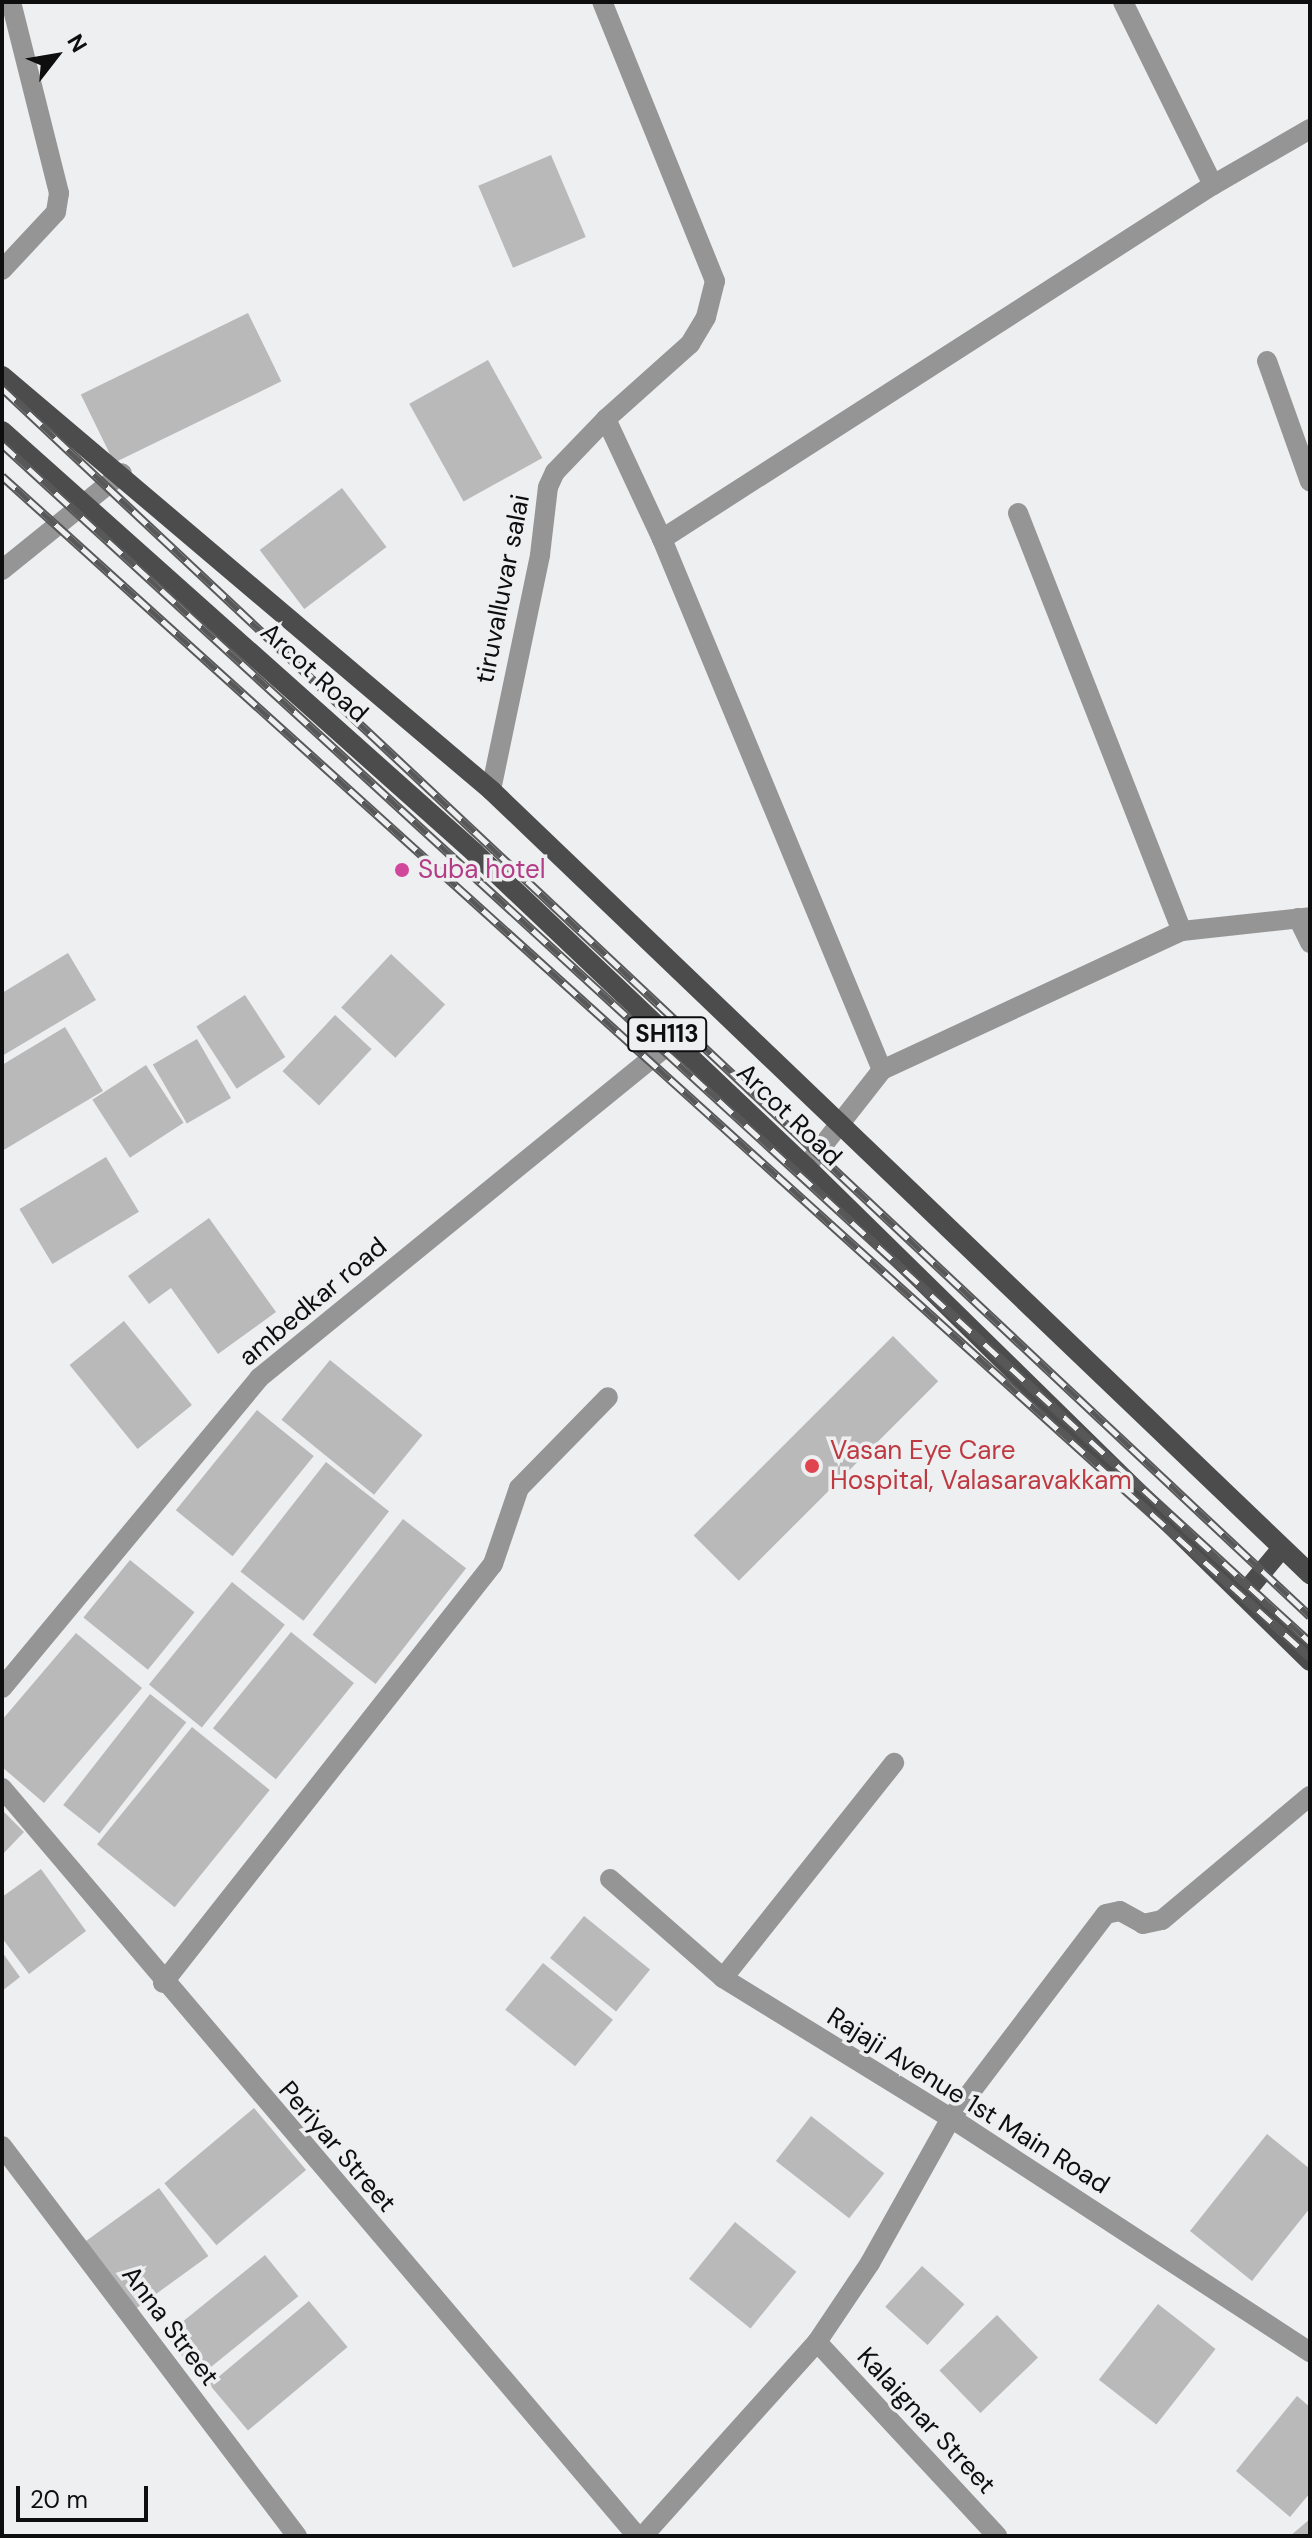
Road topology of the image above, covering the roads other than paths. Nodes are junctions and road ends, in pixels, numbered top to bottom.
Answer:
1 (11, 2) edge
2 (602, 2) edge
3 (1123, 2) edge
4 (1310, 129) edge
5 (1213, 185) junction
6 (2, 270) edge
7 (1267, 361) dead end
8 (2, 376) edge
9 (606, 419) junction
10 (2, 431) edge
11 (122, 473) junction
12 (1310, 482) edge
13 (89, 504) junction
14 (1018, 513) dead end
15 (662, 539) junction
16 (2, 570) edge
17 (491, 790) junction
18 (1304, 918) edge
19 (1182, 931) junction
20 (1310, 943) edge
21 (674, 1040) junction
22 (882, 1070) junction
23 (836, 1126) junction
24 (806, 1167) junction
25 (608, 1397) dead end
26 (1282, 1548) junction
27 (1310, 1574) edge
28 (1243, 1595) junction
29 (1310, 1661) edge
30 (2, 1688) edge
31 (894, 1763) dead end
32 (2, 1788) edge
33 (1310, 1796) edge
34 (610, 1879) dead end
35 (723, 1978) junction
36 (163, 1983) junction
37 (951, 2118) junction
38 (2, 2146) edge
39 (817, 2342) junction
40 (1310, 2352) edge
41 (297, 2536) edge
42 (640, 2536) edge
43 (997, 2536) edge

1 - 6 street
2 - 9 street, tiruvalluvar salai
3 - 5 street
4 - 5 street
5 - 15 street
7 - 12 street
8 - 11 main road, Arcot Road / SH113
9 - 15 street
9 - 17 street, tiruvalluvar salai
10 - 13 main road, Arcot Road / SH113
11 - 13 street
11 - 17 main road, Arcot Road / SH113
13 - 16 street
13 - 21 main road, Arcot Road / SH113
14 - 19 street
15 - 22 street
17 - 23 main road, Arcot Road / SH113
18 - 19 street
18 - 20 street
19 - 22 street
21 - 24 main road, Arcot Road / SH113
21 - 30 street, ambedkar road
22 - 23 street
23 - 24 street
23 - 26 main road, Arcot Road / SH113
24 - 28 main road, Arcot Road / SH113
25 - 36 street
26 - 27 main road, Arcot Road / SH113
26 - 28 main road
28 - 29 main road, Arcot Road / SH113
31 - 35 street
32 - 36 street, Periyar Street
33 - 37 street
34 - 35 street, Rajaji Avenue 1st Main Road
35 - 37 street, Rajaji Avenue 1st Main Road
36 - 42 street, Periyar Street
37 - 39 street
37 - 40 street, Rajaji Avenue 1st Main Road
38 - 41 street, Anna Street
39 - 42 street
39 - 43 street, Kalaignar Street

